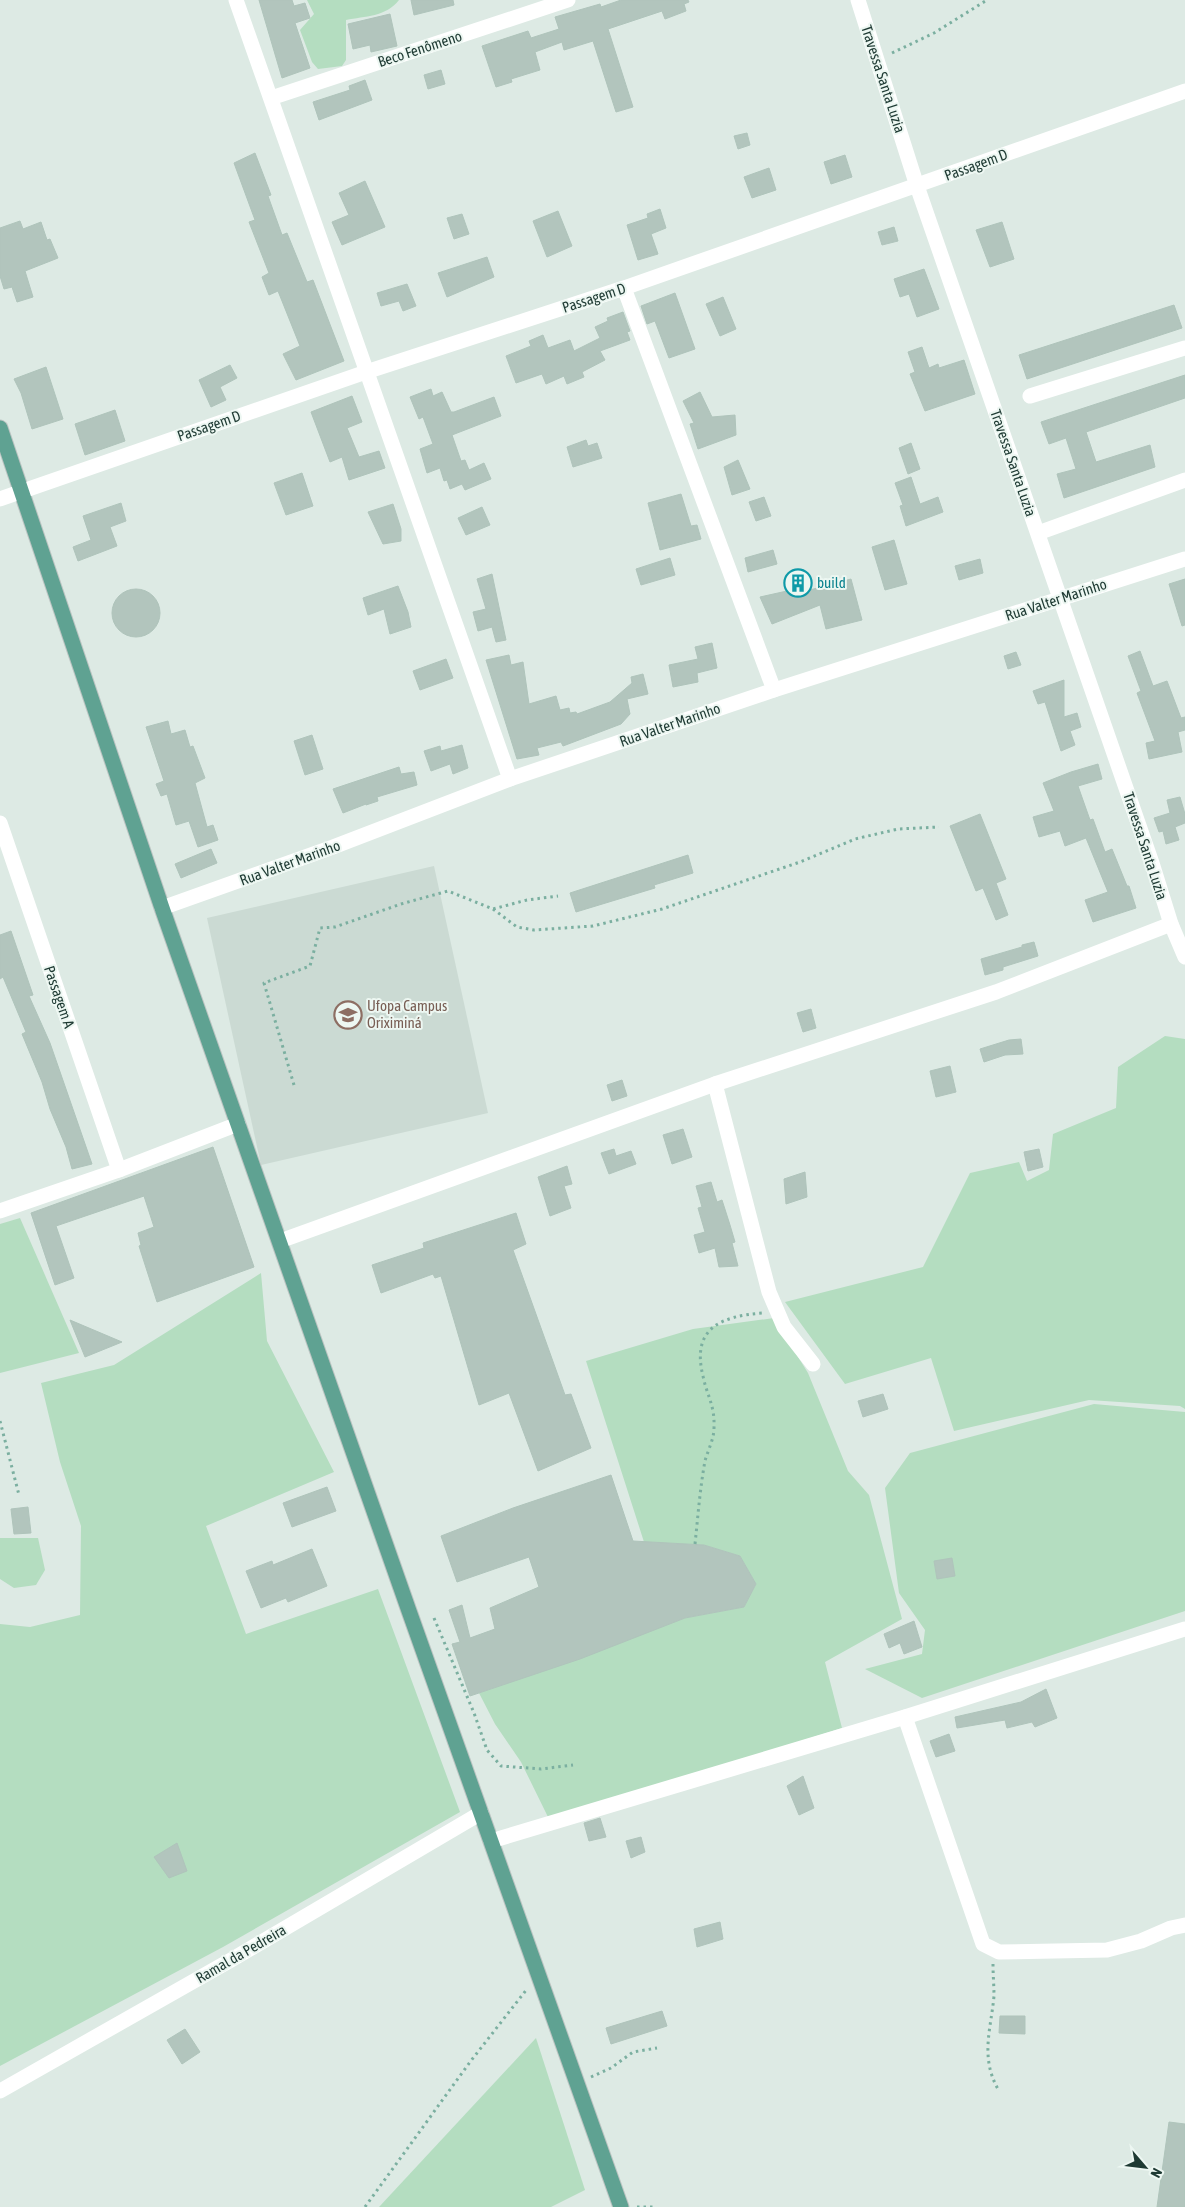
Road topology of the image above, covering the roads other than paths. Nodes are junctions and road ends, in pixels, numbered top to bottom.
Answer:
1 (236, 0) edge
2 (568, 0) edge
3 (858, 0) edge
4 (1185, 91) edge
5 (271, 98) junction
6 (917, 186) junction
7 (624, 288) junction
8 (1185, 348) edge
9 (366, 372) junction
10 (1030, 396) dead end
11 (0, 428) edge
12 (1185, 480) edge
13 (22, 490) junction
14 (0, 499) edge
15 (1038, 533) junction
16 (1185, 559) edge
17 (1060, 599) junction
18 (774, 690) junction
19 (510, 779) junction
20 (0, 823) edge
21 (162, 908) junction
22 (1171, 924) junction
23 (1185, 957) edge
24 (715, 1084) junction
25 (238, 1124) junction
26 (119, 1170) junction
27 (0, 1211) edge
28 (280, 1241) junction
29 (813, 1364) dead end
30 (1185, 1628) edge
31 (905, 1717) junction
32 (481, 1813) junction
33 (491, 1841) junction
34 (1185, 1925) edge
35 (0, 2091) edge
36 (621, 2207) edge

1 - 5 street
2 - 5 street, Beco Fenômeno
3 - 6 street, Travessa Santa Luzia
4 - 6 street, Passagem D
5 - 9 street
6 - 7 street, Passagem D
6 - 15 street, Travessa Santa Luzia
7 - 9 street, Passagem D
7 - 18 street
8 - 10 street
9 - 13 street, Passagem D
9 - 19 street
11 - 13 main road
12 - 15 street
13 - 14 street, Passagem D
13 - 21 main road
15 - 17 street, Travessa Santa Luzia
16 - 17 street, Rua Valter Marinho
17 - 18 street, Rua Valter Marinho
17 - 22 street, Travessa Santa Luzia
18 - 19 street, Rua Valter Marinho
19 - 21 street, Rua Valter Marinho
20 - 26 street, Passagem A
21 - 25 main road
22 - 23 street, Travessa Santa Luzia
22 - 24 street
24 - 28 street
24 - 29 street
25 - 26 street
25 - 28 main road
26 - 27 street
28 - 32 main road
30 - 31 street
31 - 33 street
31 - 34 street
32 - 33 main road
32 - 35 street, Ramal da Pedreira
33 - 36 main road

